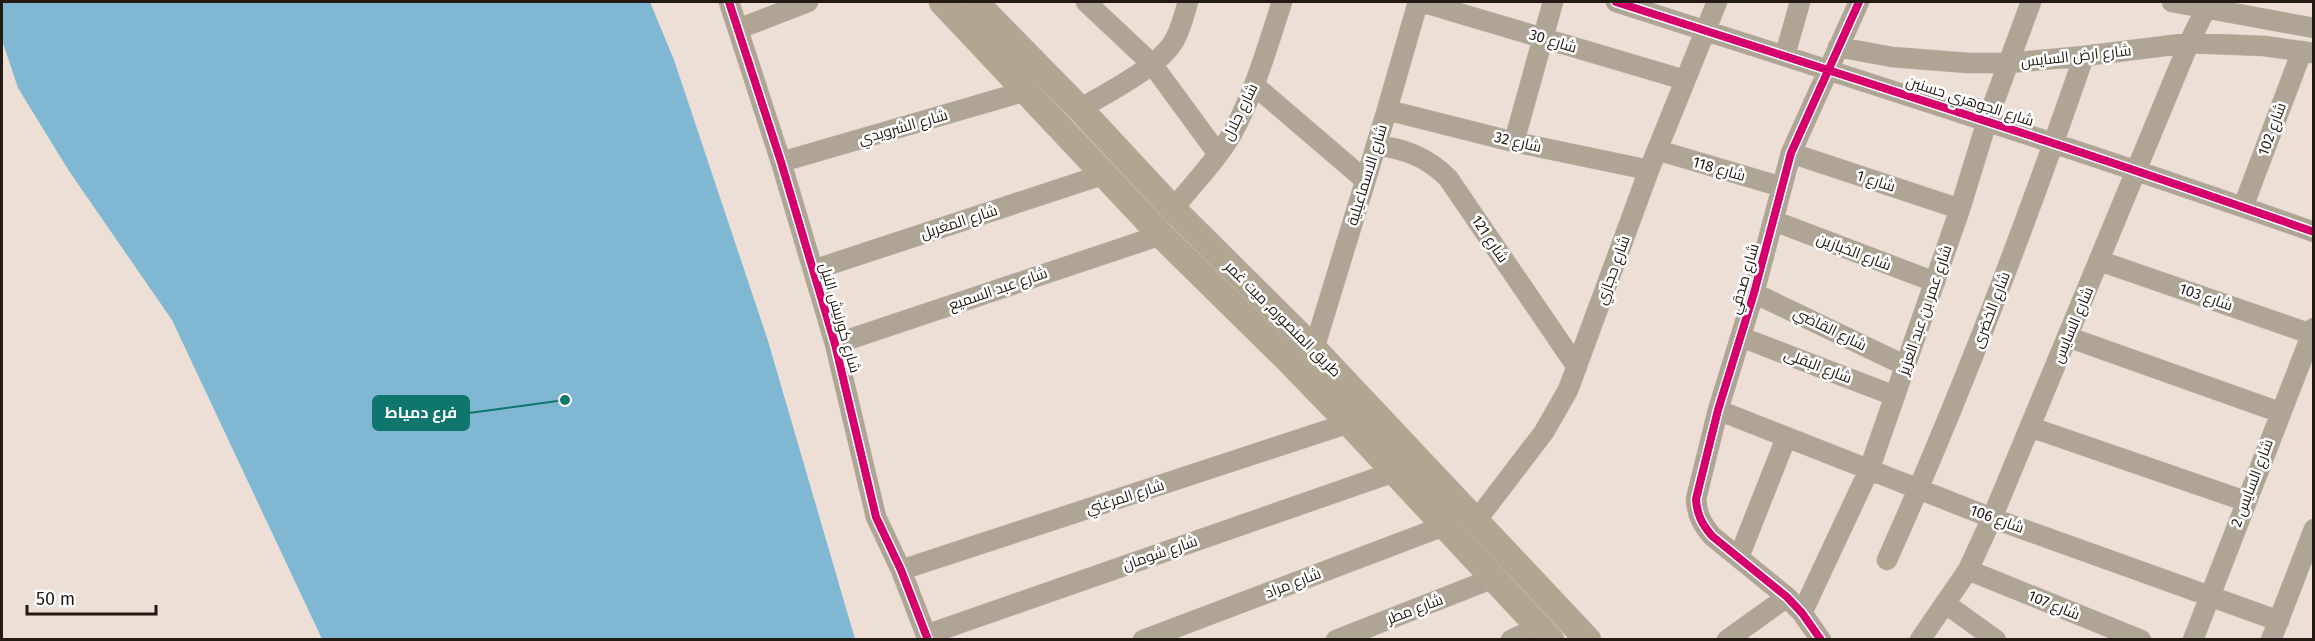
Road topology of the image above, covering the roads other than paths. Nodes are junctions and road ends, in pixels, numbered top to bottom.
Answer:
1 (729, 2) edge
2 (808, 2) edge
3 (942, 2) edge
4 (975, 2) edge
5 (1086, 2) edge
6 (1188, 2) edge
7 (1282, 2) edge
8 (1419, 2) edge
9 (1553, 2) edge
10 (1616, 2) edge
11 (1717, 2) edge
12 (1800, 2) edge
13 (1859, 2) edge
14 (2031, 2) edge
15 (2172, 2) edge
16 (2207, 5) edge
17 (2313, 28) edge
18 (738, 29) junction
19 (1706, 30) junction
20 (1543, 38) junction
21 (2189, 43) junction
22 (1838, 47) junction
23 (2308, 52) edge
24 (1785, 55) junction
25 (2084, 56) junction
26 (2009, 63) junction
27 (1152, 64) junction
28 (1829, 68) junction
29 (1685, 80) junction
30 (1254, 85) junction
31 (1026, 91) junction
32 (1080, 109) junction
33 (1387, 110) junction
34 (1987, 121) junction
35 (1514, 142) junction
36 (2054, 143) junction
37 (1376, 145) junction
38 (1657, 150) junction
39 (1791, 153) junction
40 (1218, 154) junction
41 (781, 162) junction
42 (1649, 170) junction
43 (2138, 170) junction
44 (1105, 174) junction
45 (1365, 180) junction
46 (1782, 187) junction
47 (2243, 207) junction
48 (1173, 209) junction
49 (1960, 209) junction
50 (1774, 221) junction
51 (2313, 232) edge
52 (1161, 235) junction
53 (2100, 261) junction
54 (813, 270) junction
55 (1935, 282) junction
56 (1754, 293) junction
57 (2312, 331) edge
58 (1741, 337) junction
59 (2068, 337) junction
60 (835, 344) junction
61 (1314, 348) junction
62 (1906, 366) junction
63 (1577, 368) junction
64 (1895, 396) junction
65 (1718, 410) junction
66 (2279, 412) junction
67 (1349, 423) junction
68 (2030, 427) junction
69 (1786, 438) junction
70 (1869, 470) junction
71 (1394, 472) junction
72 (1918, 490) junction
73 (2246, 501) junction
74 (1992, 518) junction
75 (1476, 521) junction
76 (1444, 526) junction
77 (2313, 529) edge
78 (1739, 557) junction
79 (1887, 560) dead end
80 (901, 570) junction
81 (1968, 570) junction
82 (1494, 578) junction
83 (2210, 596) junction
84 (1787, 597) junction
85 (1946, 604) junction
86 (1802, 613) junction
87 (2275, 630) edge
88 (1545, 633) edge
89 (927, 637) edge
90 (1143, 639) edge
91 (1336, 639) edge
92 (1511, 639) edge
93 (1588, 639) edge
94 (1727, 639) edge
95 (1821, 639) edge
96 (1920, 639) edge
97 (1996, 639) edge
98 (2141, 639) edge
99 (2193, 639) edge

1 - 18 street, شارع كورنيش النيل
2 - 18 street
3 - 31 main road, طريق المنصوره, ميت غمر
4 - 32 main road, طريق المنصوره, ميت غمر
5 - 27 street
6 - 27 street
7 - 30 street, شارع جلال
8 - 20 street, شارع 30
8 - 33 street, شارع الاسماعيلية
9 - 20 street
10 - 19 street, شارع الجوهري حسنين
11 - 19 street, شارع حجازي
12 - 24 street
13 - 22 street, شارع صدقي
14 - 26 street, شارع عمر بن عبد العزيز
15 - 16 street
16 - 17 street
16 - 21 street, شارع السايس
18 - 41 street, شارع كورنيش النيل
19 - 24 street, شارع الجوهري حسنين
19 - 29 street, شارع حجازي
20 - 29 street, شارع 30
20 - 35 street
21 - 23 street, شارع ارض السايس
21 - 25 street, شارع ارض السايس
21 - 43 street, شارع السايس
22 - 26 street, شارع ارض السايس
22 - 28 street, شارع صدقي
23 - 47 street, شارع 102
24 - 28 street, شارع الجوهري حسنين
25 - 26 street, شارع ارض السايس
25 - 36 street, شارع الخضرى
26 - 34 street, شارع عمر بن عبد العزيز
27 - 32 street
27 - 40 street
28 - 34 street, شارع الجوهري حسنين
28 - 39 street, شارع صدقي
29 - 38 street, شارع حجازي
30 - 40 street, شارع جلال
30 - 45 street
31 - 41 street, شارع الشرويدي
31 - 44 main road, طريق المنصوره, ميت غمر
32 - 48 main road, طريق المنصوره, ميت غمر
33 - 35 street, شارع 32
33 - 37 street, شارع الاسماعيلية
34 - 36 street, شارع الجوهري حسنين
34 - 49 street, شارع عمر بن عبد العزيز
35 - 42 street, شارع 32
36 - 43 street, شارع الجوهري حسنين
36 - 72 street, شارع الخضرى
37 - 45 street, شارع الاسماعيلية
37 - 63 street, شارع 121
38 - 42 street, شارع حجازي
38 - 46 street, شارع 118
39 - 46 street, شارع صدقي
39 - 49 street, شارع 1
40 - 48 street, شارع جلال
41 - 54 street, شارع كورنيش النيل
42 - 63 street, شارع حجازي
43 - 47 street, شارع الجوهري حسنين
43 - 53 street, شارع السايس
44 - 52 main road, طريق المنصوره, ميت غمر
44 - 54 street, شارع المغربل
45 - 61 street, شارع الاسماعيلية
46 - 50 street, شارع صدقي
47 - 51 street, شارع الجوهري حسنين
48 - 61 main road, طريق المنصوره, ميت غمر
49 - 55 street, شارع عمر بن عبد العزيز
50 - 55 street, شارع الخبازين
50 - 56 street, شارع صدقي
52 - 60 street, شارع عبد السميع
52 - 67 main road, طريق المنصوره, ميت غمر
53 - 57 street, شارع 103
53 - 59 street, شارع السايس
54 - 60 street, شارع كورنيش النيل
55 - 62 street, شارع عمر بن عبد العزيز
56 - 58 street, شارع صدقي
56 - 62 street, شارع القاضي
57 - 66 street, شارع السايس 2
58 - 64 street, شارع البقلى
58 - 65 street, شارع صدقي
59 - 66 street
59 - 68 street, شارع السايس
60 - 80 street, شارع كورنيش النيل
61 - 75 main road, طريق المنصوره, ميت غمر
62 - 64 street, شارع عمر بن عبد العزيز
63 - 75 street, شارع حجازي
64 - 70 street, شارع عمر بن عبد العزيز
65 - 69 street, شارع 106
65 - 78 street, شارع صدقي
66 - 73 street, شارع السايس 2
67 - 71 main road, طريق المنصوره, ميت غمر
67 - 80 street, شارع المرغني
68 - 73 street
68 - 74 street, شارع السايس
69 - 70 street, شارع 106
69 - 78 street
70 - 72 street, شارع 106
70 - 86 street, شارع عمر بن عبد العزيز
71 - 76 main road, طريق المنصوره, ميت غمر
71 - 89 street, شارع شومان
72 - 74 street, شارع 106
72 - 79 street, شارع الخضرى
73 - 83 street, شارع السايس 2
74 - 81 street, شارع السايس
74 - 83 street, شارع 106
75 - 93 main road, طريق المنصوره, ميت غمر
76 - 82 main road, طريق المنصوره, ميت غمر
76 - 90 street, شارع مراد
77 - 87 street
78 - 84 street, شارع صدقي
80 - 89 street, شارع كورنيش النيل
81 - 85 street, شارع السايس
81 - 98 street, شارع 107
82 - 88 main road, طريق المنصوره, ميت غمر
82 - 91 street, شارع مطر
83 - 87 street, شارع 106
83 - 99 street, شارع السايس 2
84 - 86 street, شارع صدقي
84 - 94 street
85 - 96 street, شارع السايس
85 - 97 street
86 - 95 street, شارع صدقي
88 - 92 street

